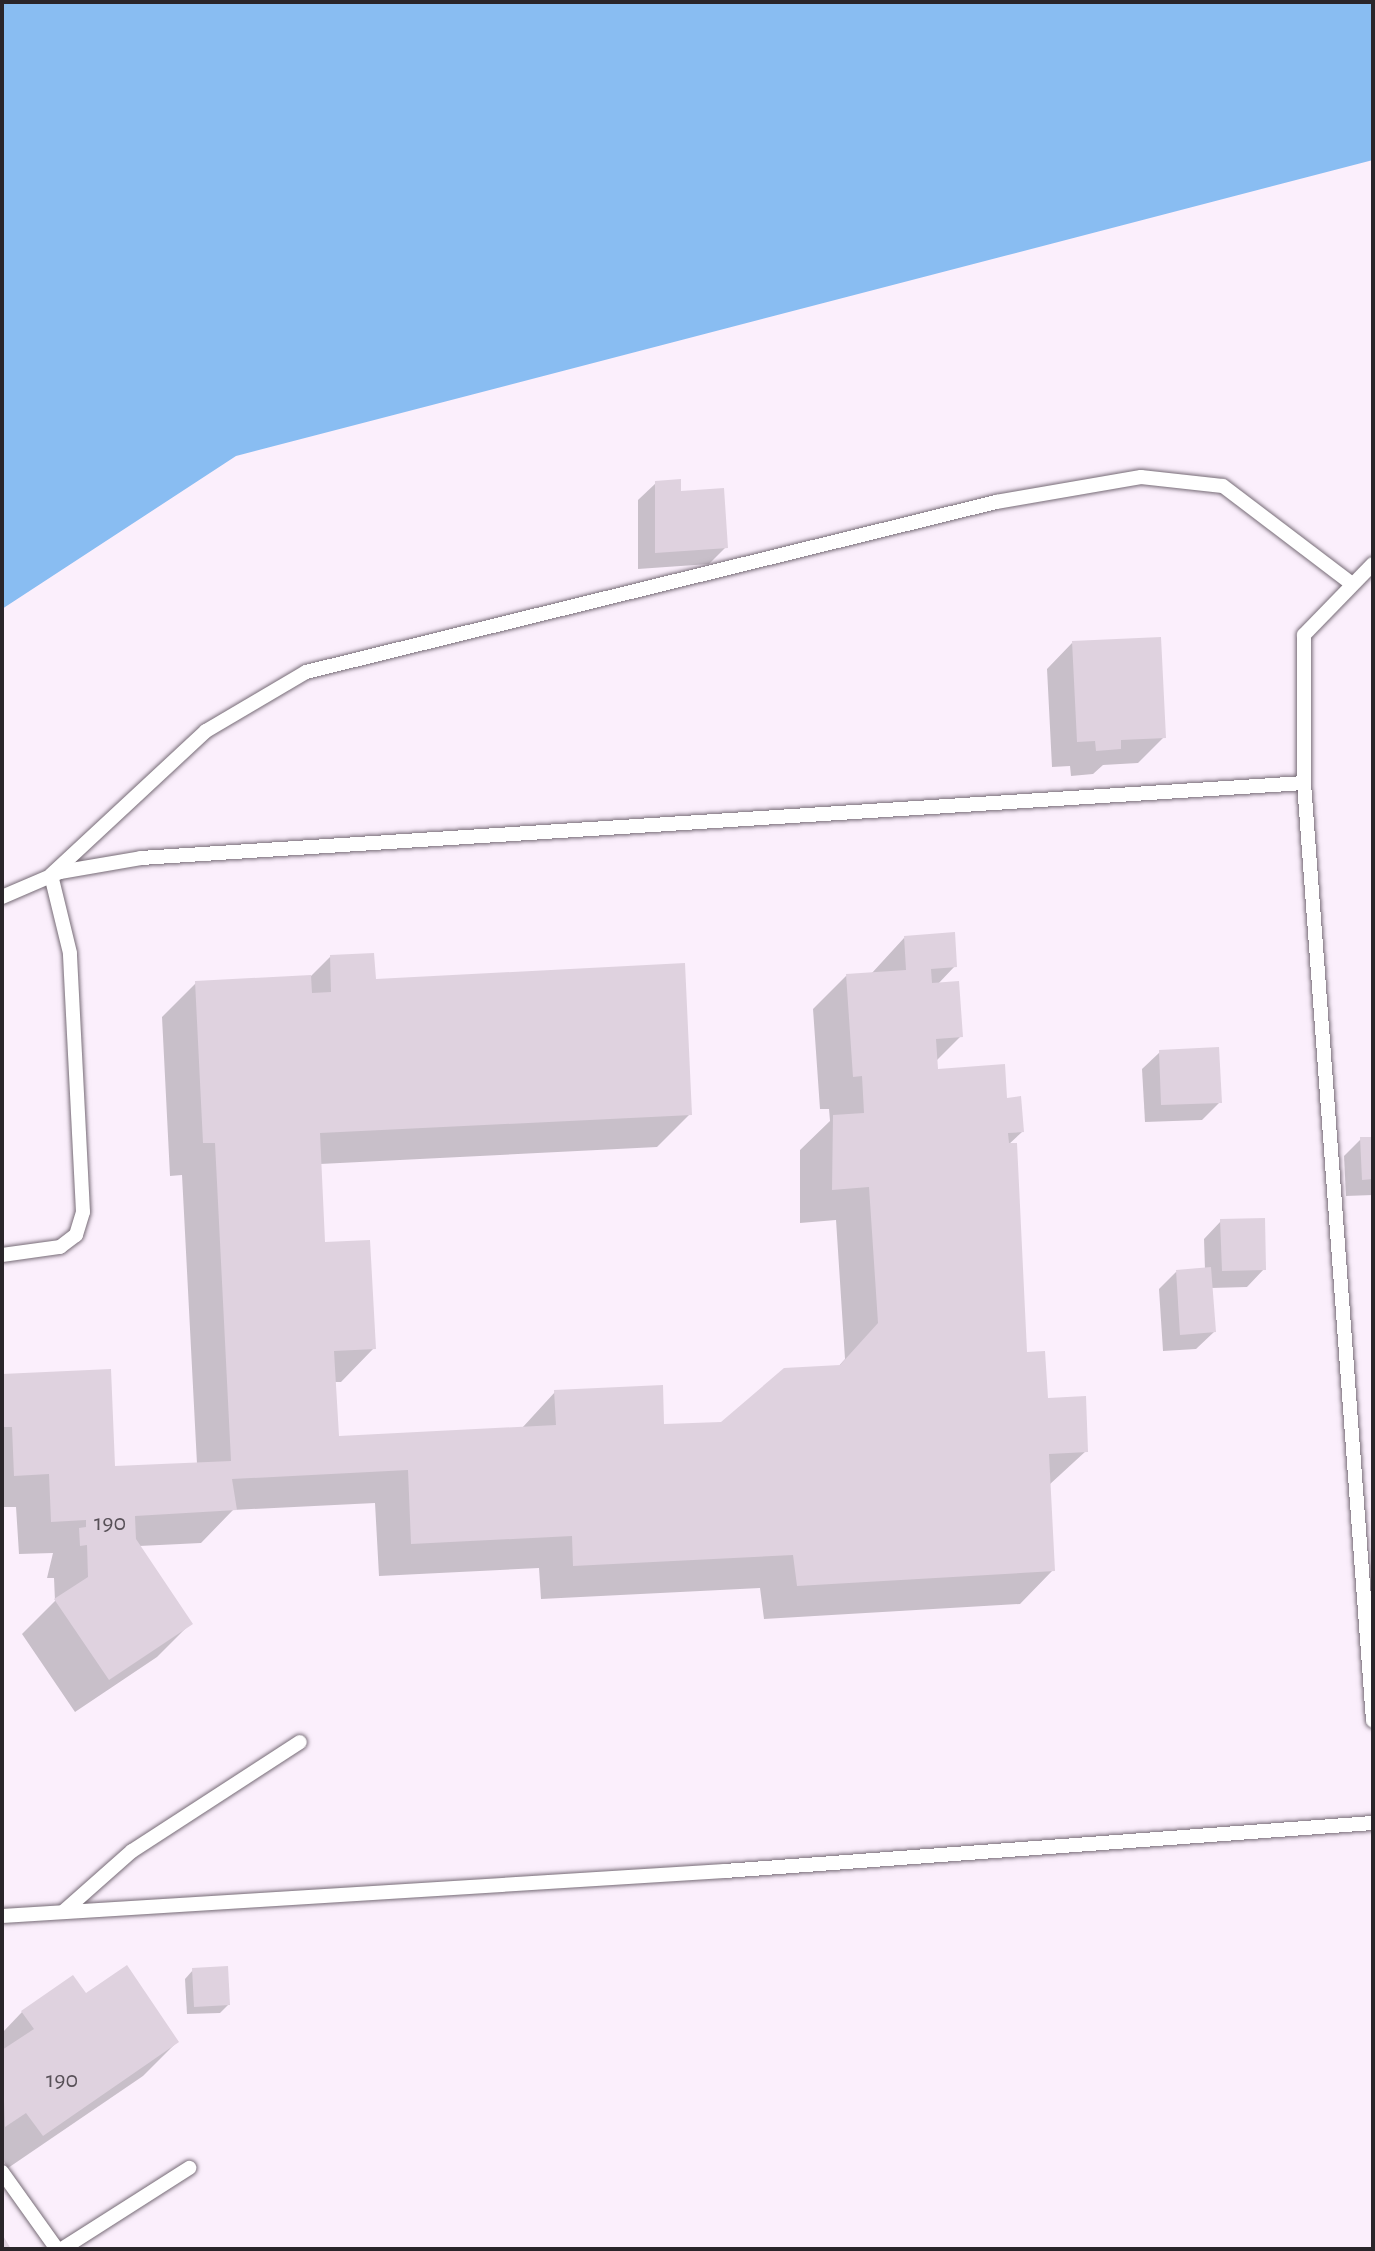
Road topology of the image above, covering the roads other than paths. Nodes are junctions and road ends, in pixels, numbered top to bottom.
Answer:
1 (1373, 564) edge
2 (1351, 583) junction
3 (1304, 783) junction
4 (51, 875) junction
5 (2, 897) edge
6 (2, 1255) edge
7 (1373, 1720) edge
8 (300, 1742) dead end
9 (1373, 1823) edge
10 (63, 1912) junction
11 (2, 1916) edge
12 (189, 2168) dead end
13 (2, 2172) edge
14 (60, 2249) edge

1 - 2 lane
2 - 3 lane
2 - 4 lane
3 - 4 lane
3 - 7 lane
4 - 5 lane
4 - 6 lane
8 - 10 lane
9 - 10 lane
10 - 11 lane
12 - 14 lane
13 - 14 lane

